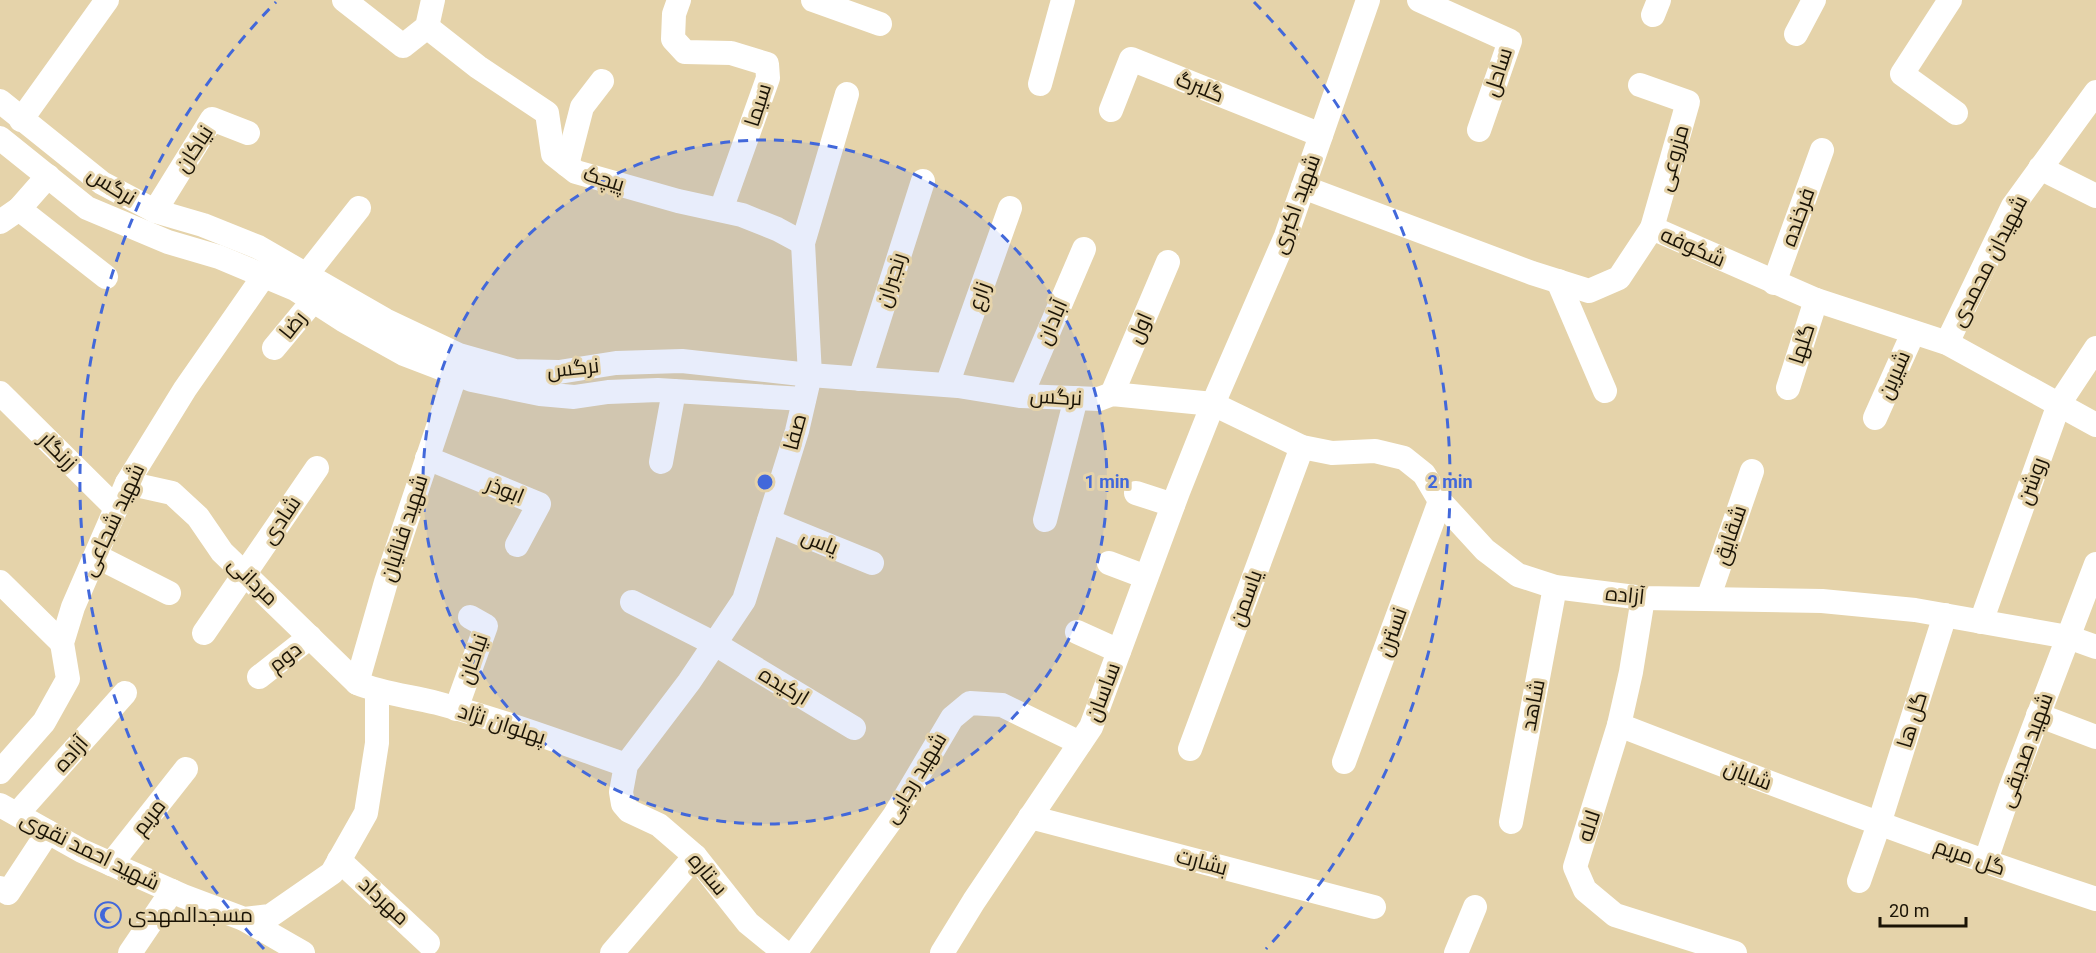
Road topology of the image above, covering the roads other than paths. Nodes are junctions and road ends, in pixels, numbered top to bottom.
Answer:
1 (106, 0) edge
2 (344, 0) edge
3 (433, 0) edge
4 (679, 0) edge
5 (813, 0) edge
6 (1063, 0) edge
7 (1368, 0) edge
8 (1419, 0) edge
9 (1814, 0) edge
10 (1950, 0) edge
11 (880, 24) dead end
12 (427, 27) junction
13 (1796, 34) dead end
14 (602, 81) dead end
15 (1040, 84) dead end
16 (1640, 85) dead end
17 (2096, 92) edge
18 (847, 94) dead end
19 (0, 102) edge
20 (1111, 110) dead end
21 (1956, 113) dead end
22 (21, 120) junction
23 (1479, 129) dead end
24 (248, 133) dead end
25 (1321, 135) junction
26 (0, 138) edge
27 (1822, 150) dead end
28 (567, 165) junction
29 (2040, 168) junction
30 (48, 176) junction
31 (923, 181) dead end
32 (1303, 187) junction
33 (2096, 196) edge
34 (359, 208) dead end
35 (1010, 208) dead end
36 (721, 210) junction
37 (155, 211) junction
38 (9, 215) edge
39 (1652, 228) junction
40 (803, 243) junction
41 (1084, 249) dead end
42 (1168, 262) dead end
43 (307, 274) junction
44 (106, 277) dead end
45 (263, 277) junction
46 (1558, 281) junction
47 (1774, 283) junction
48 (1816, 300) junction
49 (313, 301) junction
50 (1913, 333) junction
51 (1947, 343) junction
52 (274, 348) dead end
53 (2096, 348) edge
54 (456, 374) junction
55 (810, 375) junction
56 (860, 379) junction
57 (947, 385) junction
58 (1788, 388) dead end
59 (674, 391) junction
60 (1605, 392) dead end
61 (0, 393) edge
62 (1112, 394) junction
63 (1021, 396) junction
64 (1076, 398) junction
65 (804, 399) junction
66 (1213, 404) junction
67 (2059, 404) junction
68 (1875, 417) dead end
69 (2096, 425) edge
70 (1302, 447) junction
71 (427, 458) junction
72 (661, 462) dead end
73 (317, 468) dead end
74 (1752, 471) dead end
75 (127, 483) junction
76 (1136, 493) dead end
77 (1440, 501) junction
78 (1173, 505) junction
79 (116, 508) junction
80 (1045, 520) dead end
81 (769, 521) junction
82 (517, 545) dead end
83 (96, 556) junction
84 (872, 563) dead end
85 (1109, 563) dead end
86 (2096, 564) edge
87 (245, 573) junction
88 (1146, 577) junction
89 (0, 582) edge
90 (1555, 587) junction
91 (169, 593) dead end
92 (1643, 598) junction
93 (1708, 599) junction
94 (632, 602) dead end
95 (1945, 615) junction
96 (470, 617) dead end
97 (1981, 622) junction
98 (1077, 632) dead end
99 (204, 633) dead end
100 (310, 637) junction
101 (2068, 637) junction
102 (62, 643) junction
103 (715, 644) junction
104 (2096, 647) edge
105 (1119, 651) junction
106 (259, 677) dead end
107 (367, 687) junction
108 (125, 693) dead end
109 (456, 709) junction
110 (2038, 716) junction
111 (1619, 725) junction
112 (854, 728) dead end
113 (2096, 737) edge
114 (1080, 743) junction
115 (1191, 749) dead end
116 (1344, 762) dead end
117 (626, 765) junction
118 (186, 769) dead end
119 (0, 772) edge
120 (623, 804) joint
121 (9, 810) edge
122 (1030, 816) junction
123 (1511, 822) dead end
124 (1879, 825) junction
125 (48, 832) junction
126 (695, 856) junction
127 (339, 860) junction
128 (1985, 863) junction
129 (111, 864) junction
130 (1859, 881) dead end
131 (0, 888) edge
132 (172, 891) junction
133 (2096, 899) edge
134 (1374, 908) dead end
135 (1475, 908) dead end
136 (244, 919) junction
137 (428, 943) dead end
138 (772, 949) edge
139 (130, 953) edge
140 (303, 953) edge
141 (612, 953) edge
142 (795, 953) edge
143 (942, 953) edge
144 (1456, 953) edge
145 (1735, 953) edge

1 - 22 street
2 - 12 street
3 - 12 street
4 - 36 street, سیما
5 - 11 street
6 - 15 street
7 - 25 street, شهید اکبری
8 - 23 street, ساحل
9 - 13 street
10 - 21 street
12 - 28 street, پیچک
14 - 28 street
16 - 39 street, مزروعی
17 - 29 street, شهیدان محمدی
18 - 40 street, صفا
19 - 22 street, نرگس
20 - 25 street, گلبرگ
22 - 37 street, نرگس
24 - 37 street, نیاکان
25 - 32 street, شهید اکبری
26 - 30 street, نرگس
27 - 47 street, فرخنده
28 - 36 street, پیچک
29 - 33 street
29 - 51 street, شهیدان محمدی
30 - 38 street
30 - 45 street, نرگس
31 - 56 street, رنجبران
32 - 46 street, شکوفه
32 - 66 street, شهید اکبری
34 - 43 street
35 - 57 street, زارع
36 - 40 street, پیچک
37 - 43 street, نرگس
38 - 44 street
39 - 46 street, شکوفه
39 - 47 street, شکوفه
40 - 55 street, صفا
41 - 63 street, آبادان
42 - 62 street, اول
43 - 55 street, نرگس
45 - 49 street, نرگس
45 - 75 street, شهید شجاعی
46 - 60 street
47 - 48 street, شکوفه
48 - 50 street, شکوفه
48 - 58 street, گلها
49 - 52 street, رضا
49 - 54 street, نرگس
50 - 51 street, شکوفه
50 - 68 street, شیرین
51 - 67 street, شکوفه
53 - 67 street, روشن
54 - 59 street, نرگس
54 - 71 street, شهید فنائیان
55 - 56 street, نرگس
55 - 65 street, صفا
56 - 57 street, نرگس
57 - 63 street, نرگس
59 - 65 street, نرگس
59 - 72 street
61 - 79 street, زرنگار
62 - 64 street, نرگس
62 - 66 street, نرگس
63 - 64 street, نرگس
64 - 80 street
65 - 81 street, صفا
66 - 70 street, آزاده
66 - 78 street, ساسان
67 - 69 street, شکوفه
67 - 97 street, روشن
70 - 77 street, آزاده
70 - 115 street, یاسمن
71 - 82 street, ابوذر
71 - 107 street, شهید فنائیان
73 - 87 street, شادی
74 - 93 street, شقایق
75 - 79 street, شهید شجاعی
75 - 87 street, مردانی
76 - 78 street
77 - 90 street, آزاده
77 - 116 street, نسترن
78 - 88 street, ساسان
79 - 83 street, شهید شجاعی
81 - 84 street, یاس
81 - 103 street, صفا
83 - 91 street
83 - 102 street, شهید شجاعی
85 - 88 street
86 - 101 street, شهید صدیقی
87 - 99 street
87 - 100 street, مردانی
88 - 105 street, ساسان
89 - 102 street
90 - 92 street, آزاده
90 - 123 street, شاهد
92 - 93 street, آزاده
92 - 111 street, لاله
93 - 95 street, آزاده
94 - 103 street, ارکیده
95 - 97 street, آزاده
95 - 124 street, گل ها
96 - 109 street, نیاکان
97 - 101 street, آزاده
98 - 105 street
100 - 106 street, دوم
100 - 107 street, مردانی
101 - 104 street, آزاده
101 - 110 street, شهید صدیقی
102 - 119 street, شهید شجاعی
103 - 112 street, ارکیده
103 - 117 street, صفا
105 - 114 street, ساسان
107 - 109 street, پهلوان نژاد
107 - 127 street
108 - 121 street, آزاده
109 - 117 street, پهلوان نژاد
110 - 113 street
110 - 128 street, شهید صدیقی
111 - 124 street, شایان
111 - 145 street, لاله
114 - 122 street, ساسان
114 - 142 street, شهید رجایی
117 - 120 street, صفا
118 - 129 street, مریم
120 - 126 street, ستاره
121 - 125 street, شهید احمد نقوی
122 - 134 street, بشارت
122 - 143 street, ساسان
124 - 128 street, گل مریم
124 - 130 street, گل ها
125 - 129 street, شهید احمد نقوی
125 - 131 street
126 - 138 street, ستاره
126 - 141 street
127 - 136 street
127 - 137 street, مهرداد
128 - 133 street, گل مریم
129 - 132 street, شهید احمد نقوی
132 - 136 street, شهید احمد نقوی
132 - 139 street
135 - 144 street
136 - 140 street, شهید احمد نقوی

